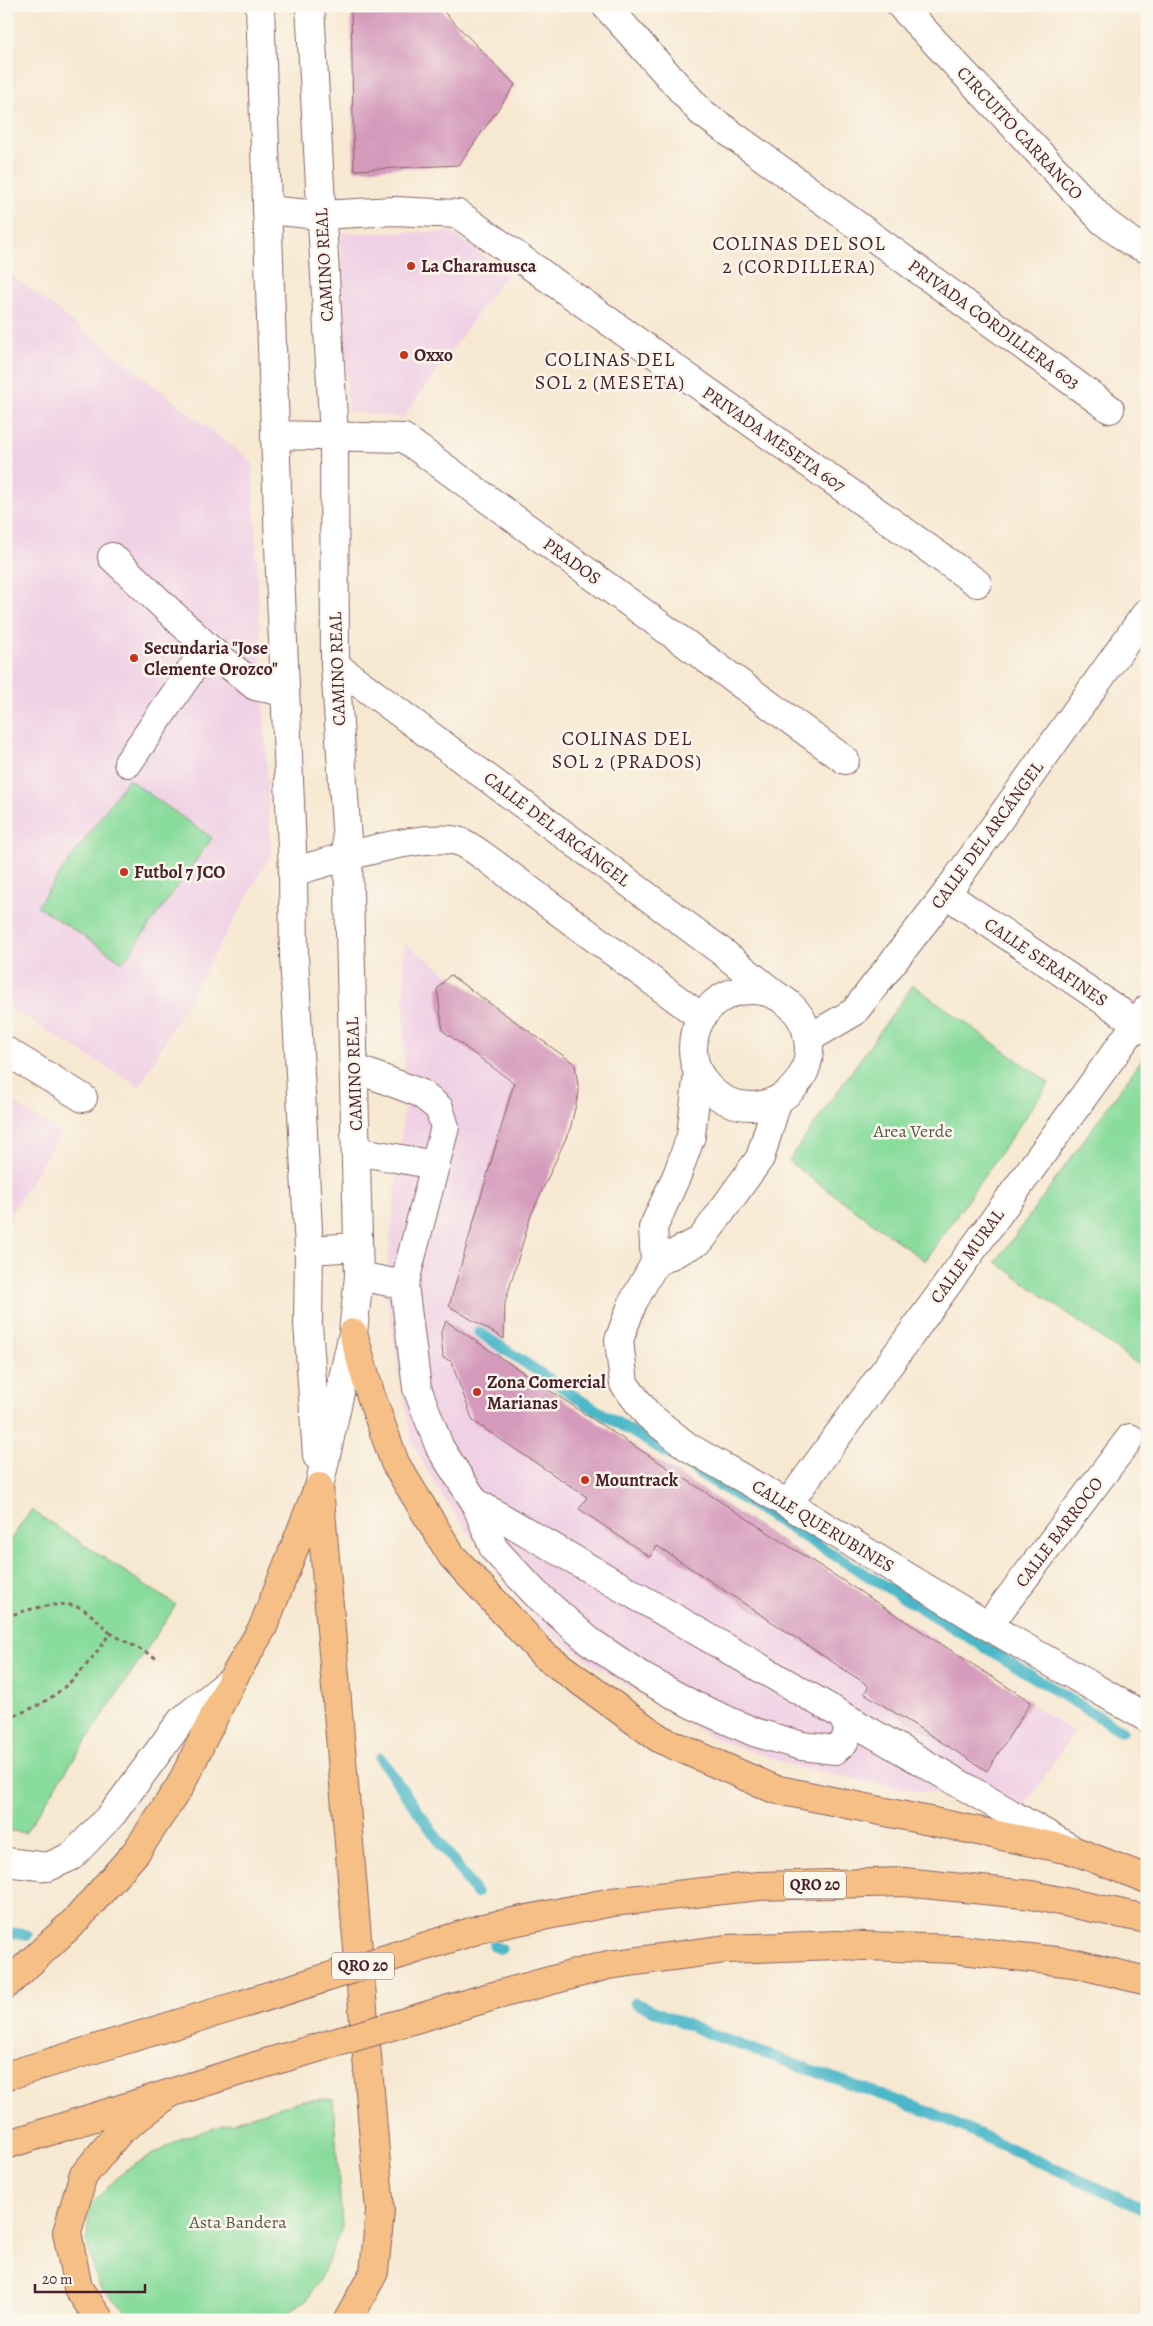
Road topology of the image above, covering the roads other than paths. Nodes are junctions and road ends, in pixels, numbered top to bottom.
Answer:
1 (260, 6) edge
2 (310, 6) edge
3 (606, 6) edge
4 (904, 7) edge
5 (267, 210) junction
6 (320, 214) junction
7 (1147, 248) edge
8 (1110, 409) dead end
9 (275, 435) junction
10 (334, 437) junction
11 (112, 557) dead end
12 (978, 583) dead end
13 (1147, 612) edge
14 (207, 647) junction
15 (335, 665) junction
16 (285, 692) junction
17 (845, 760) dead end
18 (128, 763) dead end
19 (348, 856) junction
20 (293, 872) junction
21 (946, 894) junction
22 (777, 996) junction
23 (701, 1017) junction
24 (1143, 1021) edge
25 (808, 1039) junction
26 (6, 1051) edge
27 (354, 1068) junction
28 (698, 1072) junction
29 (83, 1098) dead end
30 (778, 1099) junction
31 (356, 1151) junction
32 (435, 1165) junction
33 (358, 1247) junction
34 (310, 1250) junction
35 (655, 1263) junction
36 (359, 1276) junction
37 (404, 1285) junction
38 (353, 1333) junction
39 (1130, 1438) dead end
40 (319, 1487) junction
41 (475, 1502) junction
42 (788, 1504) junction
43 (988, 1626) junction
44 (232, 1680) junction
45 (843, 1716) junction
46 (1147, 1718) edge
47 (1076, 1851) junction
48 (6, 1862) edge
49 (1147, 1879) edge
50 (1147, 1919) edge
51 (1147, 1981) edge
52 (6, 1985) edge
53 (6, 2076) edge
54 (169, 2094) junction
55 (6, 2145) edge
56 (100, 2320) edge
57 (348, 2320) edge

1 - 5 street
2 - 6 street, CAMINO REAL
3 - 8 street, PRIVADA CORDILLERA 603
4 - 7 street, CIRCUITO CARRANCO
5 - 6 street, PRIVADA MESETA 607
5 - 9 street
6 - 10 street, CAMINO REAL
6 - 12 street, PRIVADA MESETA 607
9 - 10 street, PRADOS
9 - 16 street
10 - 15 street, CAMINO REAL
10 - 17 street, PRADOS
11 - 14 street
13 - 21 street, CALLE DEL ARCÁNGEL
14 - 16 street
14 - 18 street
15 - 19 street, CAMINO REAL
15 - 22 street, CALLE DEL ARCÁNGEL
16 - 20 street
19 - 20 street
19 - 23 street
19 - 27 street, CAMINO REAL
20 - 34 street
21 - 24 street, CALLE SERAFINES
21 - 25 street, CALLE DEL ARCÁNGEL
22 - 23 street
22 - 25 street
23 - 28 street
24 - 42 street, CALLE MURAL
25 - 30 street
26 - 29 street
27 - 31 street, CAMINO REAL
27 - 32 street
28 - 30 street
28 - 35 street
30 - 35 street
31 - 32 street
31 - 33 street, CAMINO REAL
32 - 37 street
33 - 34 street
33 - 36 street, CAMINO REAL
34 - 40 street
35 - 42 street, CALLE QUERUBINES
36 - 37 street
36 - 38 street, CAMINO REAL
37 - 41 street
38 - 40 street, CAMINO REAL
38 - 47 highway
39 - 43 street, CALLE BARROCO
40 - 44 highway
40 - 57 highway
41 - 45 street
41 - 45 street
42 - 43 street, CALLE QUERUBINES
43 - 46 street, CALLE QUERUBINES
44 - 48 street
44 - 52 highway
45 - 47 street
47 - 49 highway
50 - 53 highway, QRO 20, bridge
51 - 54 highway, bridge
54 - 55 highway
54 - 56 highway

